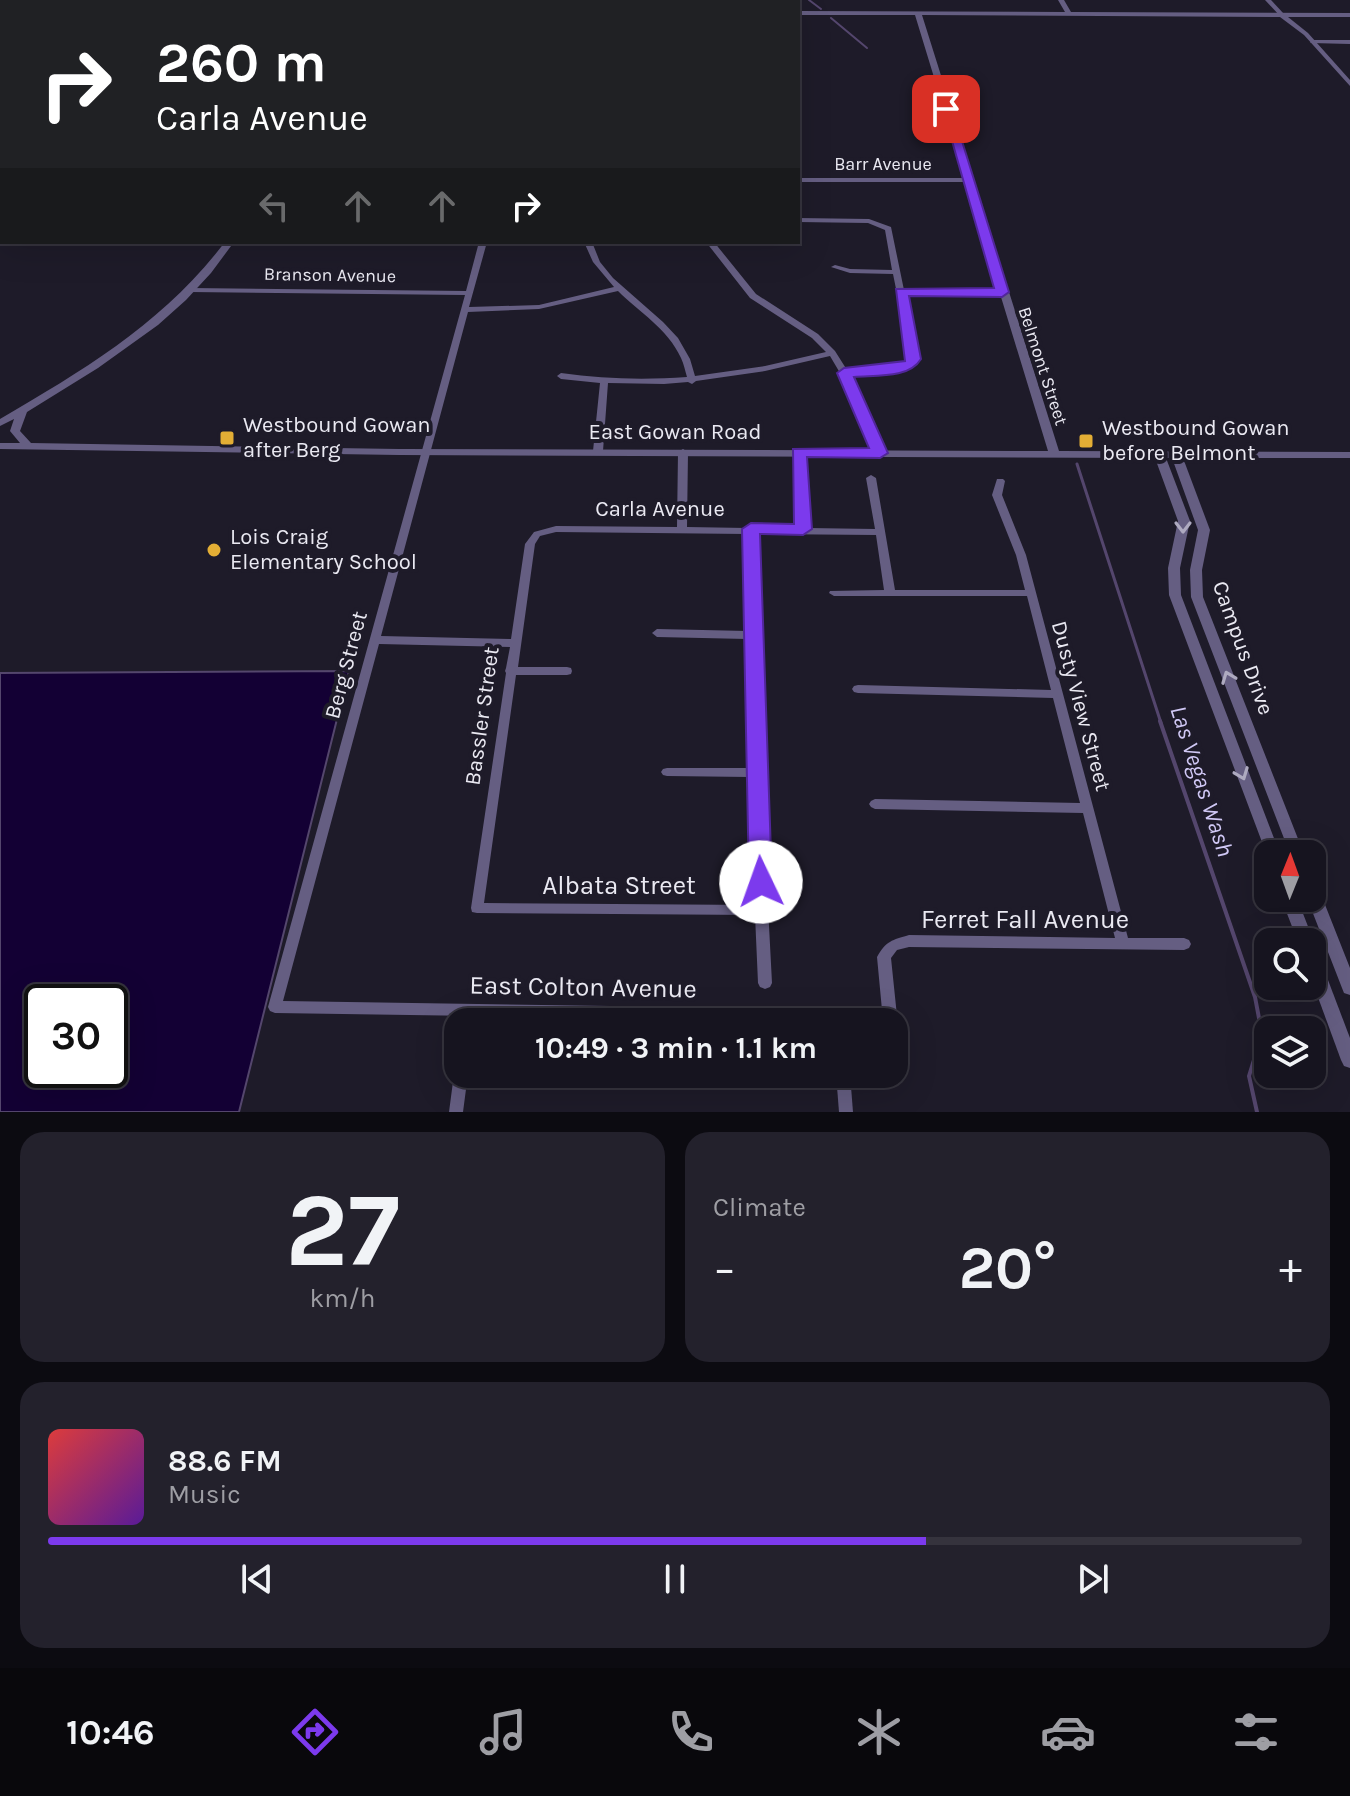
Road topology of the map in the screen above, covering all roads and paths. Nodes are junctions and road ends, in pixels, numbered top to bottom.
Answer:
1 (1061, 0) edge
2 (1268, 0) edge
3 (800, 13) edge
4 (918, 14) junction
5 (1069, 14) junction
6 (1282, 15) junction
7 (1350, 15) edge
8 (1313, 42) junction
9 (1350, 42) edge
10 (1350, 84) edge
11 (800, 180) edge
12 (968, 180) junction
13 (800, 220) edge
14 (228, 244) edge
15 (482, 244) edge
16 (589, 244) edge
17 (712, 244) edge
18 (835, 267) dead end
19 (897, 272) junction
20 (621, 288) junction
21 (190, 290) junction
22 (901, 292) junction
23 (1002, 292) junction
24 (470, 293) junction
25 (466, 310) junction
26 (832, 353) junction
27 (844, 373) junction
28 (561, 376) dead end
29 (604, 381) junction
30 (692, 381) junction
31 (25, 408) junction
32 (0, 423) edge
33 (0, 446) edge
34 (28, 446) junction
35 (598, 451) junction
36 (426, 452) junction
37 (683, 452) junction
38 (799, 452) junction
39 (880, 453) junction
40 (1054, 453) junction
41 (1159, 454) junction
42 (1176, 454) junction
43 (1350, 455) edge
44 (871, 478) dead end
45 (1000, 481) dead end
46 (751, 529) junction
47 (803, 529) junction
48 (682, 531) junction
49 (880, 532) junction
50 (537, 534) joint
51 (834, 593) dead end
52 (890, 593) junction
53 (1031, 593) junction
54 (657, 633) dead end
55 (753, 635) junction
56 (374, 640) junction
57 (515, 643) junction
58 (510, 671) junction
59 (567, 671) dead end
60 (858, 689) dead end
61 (1057, 694) junction
62 (1231, 743) junction
63 (1254, 743) junction
64 (667, 772) dead end
65 (755, 773) junction
66 (875, 804) dead end
67 (1087, 808) junction
68 (1268, 840) edge
69 (1292, 840) edge
70 (477, 908) joint
71 (762, 910) junction
72 (1320, 912) edge
73 (1326, 936) edge
74 (1329, 936) junction
75 (1123, 943) junction
76 (1184, 944) dead end
77 (765, 983) dead end
78 (1350, 988) edge
79 (1326, 996) edge
80 (275, 1007) joint
81 (889, 1008) edge
82 (444, 1015) edge
83 (1350, 1060) edge
84 (459, 1088) edge
85 (844, 1088) edge
86 (456, 1112) edge
87 (846, 1112) edge

1 - 5 street
2 - 6 street
3 - 4 street
4 - 5 street
4 - 12 street, Belmont Street
5 - 6 street
6 - 7 street
6 - 8 street
8 - 9 street
8 - 10 street
11 - 12 street, Barr Avenue
12 - 23 street, Belmont Street
13 - 19 street
14 - 21 street
15 - 24 street, Berg Street
16 - 20 street
17 - 26 street
18 - 19 street
19 - 22 street
20 - 25 street
20 - 30 street
21 - 24 street, Branson Avenue
21 - 31 street
22 - 23 street
22 - 27 street
23 - 40 street, Belmont Street
24 - 25 street, Berg Street
25 - 36 street, Berg Street
26 - 27 street
26 - 30 street
27 - 39 street
28 - 29 street
29 - 30 street
29 - 35 street
31 - 32 street
31 - 34 street
33 - 34 street, East Gowan Road
34 - 36 street, East Gowan Road
35 - 36 street, East Gowan Road
35 - 37 street, East Gowan Road
36 - 56 street, Berg Street
37 - 38 street, East Gowan Road
37 - 48 street
38 - 39 street, East Gowan Road
38 - 47 street
39 - 40 street, East Gowan Road
40 - 41 street, East Gowan Road
41 - 42 street, East Gowan Road
41 -> 62 street, Campus Drive
42 - 43 street, East Gowan Road
63 -> 42 street, Campus Drive
44 - 49 street
45 - 53 street, Dusty View Street
46 - 47 street, Carla Avenue
46 - 48 street, Carla Avenue
46 - 55 street
47 - 49 street, Carla Avenue
48 - 50 street, Carla Avenue
49 - 52 street
50 - 57 street, Bassler Street
51 - 52 street
52 - 53 street
53 - 61 street, Dusty View Street
54 - 55 street
55 - 65 street
56 - 57 street
56 - 80 street, Berg Street
57 - 58 street, Bassler Street
58 - 59 street
58 - 70 street, Bassler Street
60 - 61 street
61 - 67 street, Dusty View Street
62 - 63 street
62 -> 68 street, Campus Drive
63 - 69 street, Campus Drive
64 - 65 street
65 - 71 street
66 - 67 street
67 - 75 street, Dusty View Street
70 - 71 street, Albata Street
71 - 77 street
72 - 74 street
73 - 74 street
74 - 78 street
75 - 76 street, Ferret Fall Avenue
75 - 81 street, Ferret Fall Avenue
79 - 83 street
80 - 82 street, East Colton Avenue
84 - 86 street
85 - 87 street

